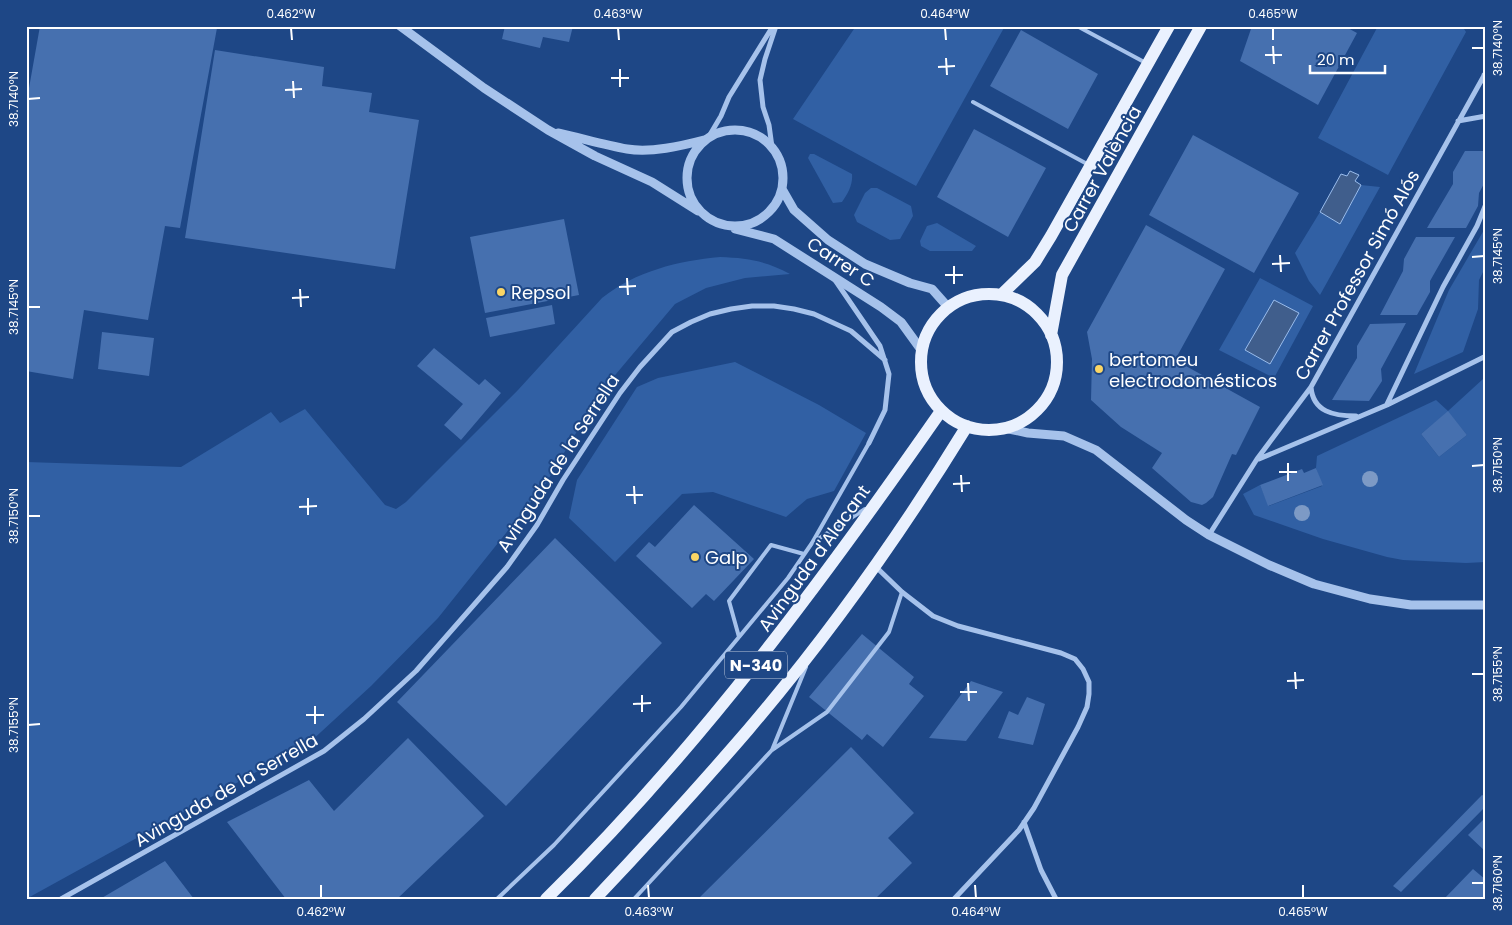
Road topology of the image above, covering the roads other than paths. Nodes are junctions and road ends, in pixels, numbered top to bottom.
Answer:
1 (400, 26) edge
2 (775, 26) edge
3 (1076, 26) edge
4 (1169, 26) edge
5 (1201, 26) edge
6 (1148, 64) junction
7 (1485, 74) edge
8 (1486, 87) edge
9 (973, 102) dead end
10 (1486, 116) edge
11 (1458, 121) junction
12 (548, 130) junction
13 (706, 139) junction
14 (772, 147) junction
15 (1091, 166) junction
16 (782, 189) junction
17 (1486, 204) edge
18 (698, 211) junction
19 (725, 226) junction
20 (830, 274) junction
21 (1000, 295) junction
22 (948, 307) junction
23 (1051, 335) junction
24 (922, 351) junction
25 (1486, 356) edge
26 (885, 360) junction
27 (1311, 386) junction
28 (1387, 405) junction
29 (942, 411) junction
30 (1359, 416) junction
31 (967, 426) junction
32 (1004, 428) junction
33 (869, 443) joint
34 (1257, 459) junction
35 (878, 501) junction
36 (1209, 535) junction
37 (812, 543) junction
38 (804, 554) junction
39 (875, 566) junction
40 (902, 592) junction
41 (1486, 605) edge
42 (739, 637) junction
43 (814, 646) junction
44 (772, 750) junction
45 (1024, 822) junction
46 (61, 899) edge
47 (497, 899) edge
48 (546, 899) edge
49 (595, 899) edge
50 (634, 899) edge
51 (954, 899) edge
52 (1056, 899) edge

1 - 12 street
2 - 13 street
2 - 14 street
3 - 6 lane
4 - 6 main road, Carrer València
5 - 23 main road, Carrer València
6 - 15 main road, Carrer València
7 - 8 street
7 - 11 street, Carrer Professor Simó Alós
9 - 15 lane
10 - 11 street
11 - 27 street, Carrer Professor Simó Alós
12 - 13 street
12 - 18 street
13 - 14 street
13 - 18 street
14 - 16 street
15 - 21 main road, Carrer València
16 - 19 street
16 - 22 street, Carrer C
17 - 28 street
18 - 19 street
19 - 20 street, Carrer C
20 - 24 street, Carrer C
20 - 26 street
21 - 22 main road
21 - 23 main road
22 - 24 main road
23 - 32 main road
24 - 29 main road
25 - 28 street
26 - 33 street
26 - 46 street, Avinguda de la Serrella
27 - 30 street
27 - 34 street, Carrer Professor Simó Alós
28 - 30 street
29 - 31 main road
29 - 35 main road, Avinguda d'Alacant / N-340
30 - 34 street
31 - 32 main road
31 - 39 main road, N-340
32 - 36 street
33 - 37 lane
34 - 36 street, Carrer Professor Simó Alós
35 - 37 lane
35 - 48 main road, Avinguda d'Alacant / N-340
36 - 41 street
37 - 38 lane
38 - 42 lane
38 - 42 lane
39 - 40 street
39 - 43 main road, N-340
40 - 44 lane
40 - 45 street
42 - 47 lane
43 - 44 lane
43 - 49 main road, N-340
44 - 50 lane
45 - 51 street
45 - 52 street

